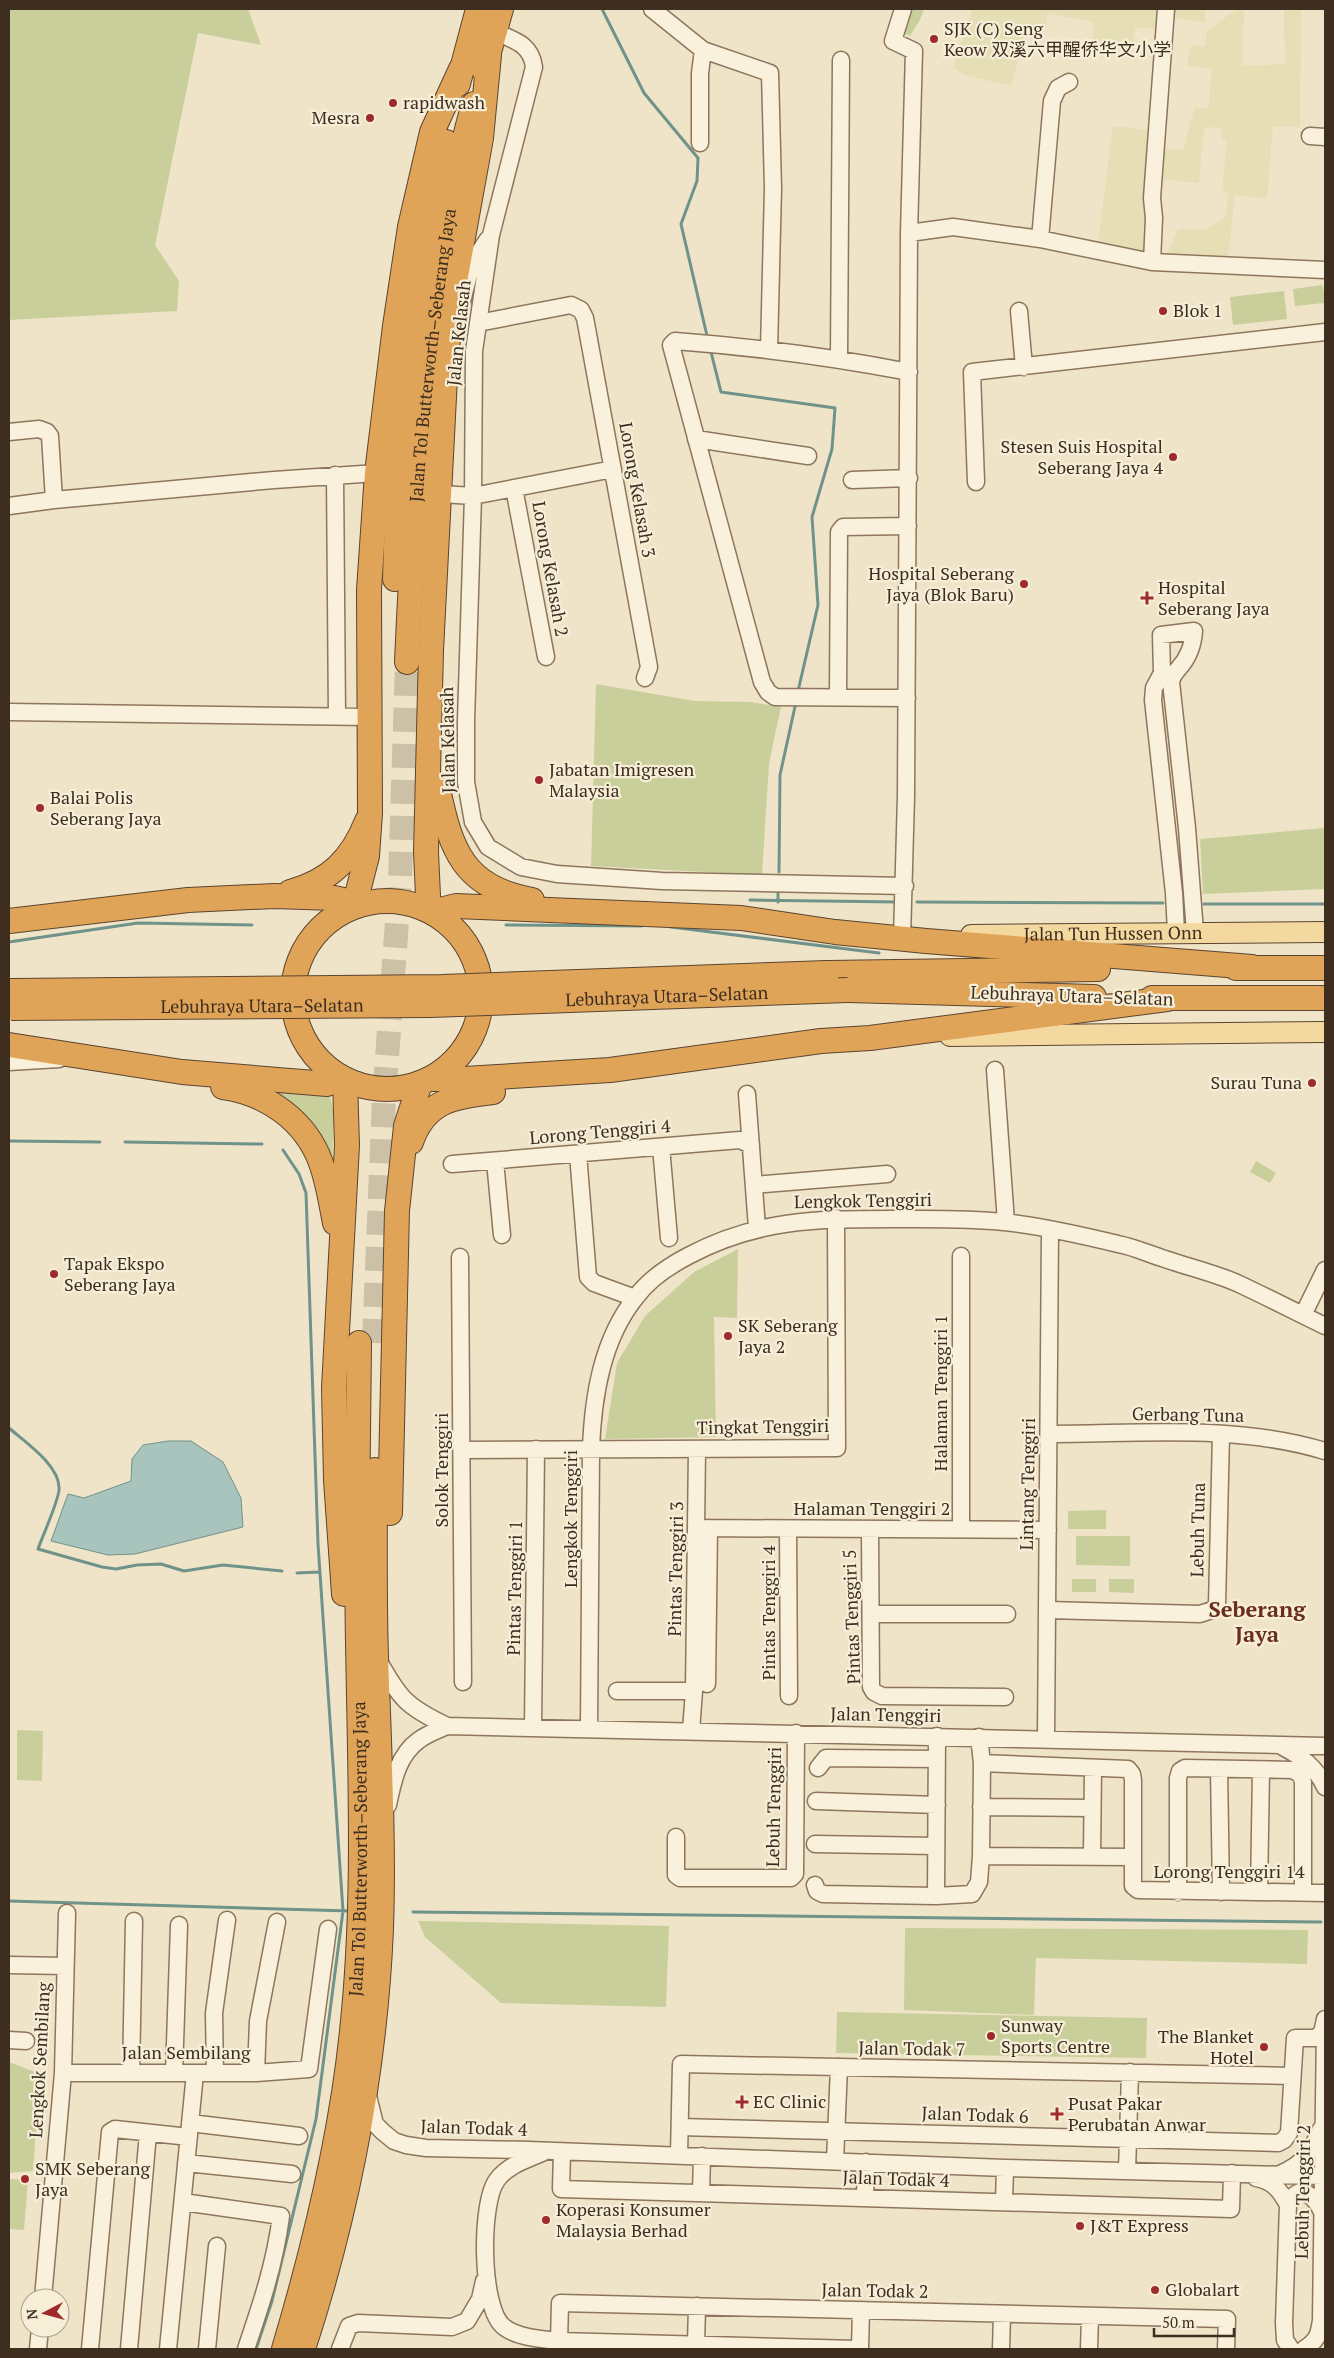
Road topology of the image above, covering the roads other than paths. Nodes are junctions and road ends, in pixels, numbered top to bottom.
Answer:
1 (478, 9) edge
2 (500, 9) edge
3 (652, 9) edge
4 (903, 9) edge
5 (1166, 9) edge
6 (495, 32) junction
7 (703, 50) junction
8 (489, 55) junction
9 (840, 60) dead end
10 (461, 69) junction
11 (1069, 82) dead end
12 (700, 143) dead end
13 (909, 233) junction
14 (491, 235) junction
15 (1040, 239) junction
16 (1152, 262) junction
17 (1325, 270) edge
18 (1019, 311) dead end
19 (478, 322) junction
20 (1325, 332) edge
21 (769, 350) junction
22 (446, 358) junction
23 (839, 358) junction
24 (1024, 367) junction
25 (909, 372) junction
26 (9, 432) edge
27 (696, 438) junction
28 (808, 456) dead end
29 (613, 470) junction
30 (378, 473) junction
31 (335, 475) junction
32 (909, 478) junction
33 (852, 480) dead end
34 (976, 482) dead end
35 (514, 488) junction
36 (441, 494) junction
37 (473, 496) junction
38 (54, 500) junction
39 (9, 506) edge
40 (908, 526) junction
41 (546, 657) dead end
42 (644, 678) dead end
43 (838, 696) junction
44 (907, 698) junction
45 (9, 712) edge
46 (337, 717) junction
47 (370, 717) junction
48 (1178, 744) junction
49 (1158, 746) junction
50 (429, 753) junction
51 (370, 813) junction
52 (1187, 828) junction
53 (1168, 830) junction
54 (905, 886) junction
55 (274, 896) junction
56 (355, 906) junction
57 (560, 910) junction
58 (430, 912) junction
59 (9, 921) edge
60 (1185, 932) junction
61 (1325, 932) edge
62 (902, 938) junction
63 (1252, 967) junction
64 (1325, 968) edge
65 (1325, 998) edge
66 (1167, 999) junction
67 (10, 1000) edge
68 (1325, 1032) edge
69 (870, 1038) junction
70 (9, 1045) edge
71 (76, 1056) junction
72 (9, 1062) edge
73 (994, 1070) dead end
74 (182, 1072) junction
75 (568, 1072) junction
76 (343, 1079) junction
77 (425, 1081) junction
78 (747, 1094) dead end
79 (751, 1145) junction
80 (661, 1147) junction
81 (578, 1154) junction
82 (494, 1161) junction
83 (452, 1164) dead end
84 (402, 1171) junction
85 (887, 1174) dead end
86 (754, 1185) junction
87 (836, 1218) junction
88 (1006, 1222) junction
89 (757, 1228) junction
90 (1050, 1230) junction
91 (502, 1235) dead end
92 (669, 1238) dead end
93 (342, 1252) junction
94 (962, 1256) dead end
95 (460, 1257) dead end
96 (1325, 1270) edge
97 (634, 1298) junction
98 (1303, 1315) junction
99 (1325, 1326) edge
100 (366, 1343) tunnel mouth
101 (1049, 1434) junction
102 (1221, 1434) junction
103 (536, 1449) junction
104 (591, 1449) junction
105 (697, 1449) junction
106 (462, 1450) junction
107 (1325, 1451) edge
108 (703, 1528) junction
109 (788, 1529) junction
110 (870, 1529) junction
111 (961, 1529) junction
112 (1048, 1530) junction
113 (1047, 1610) junction
114 (870, 1614) junction
115 (1007, 1614) dead end
116 (370, 1645) junction
117 (463, 1682) dead end
118 (700, 1687) junction
119 (617, 1690) dead end
120 (789, 1696) dead end
121 (1005, 1697) dead end
122 (447, 1726) junction
123 (533, 1728) junction
124 (590, 1729) junction
125 (691, 1731) junction
126 (796, 1733) junction
127 (937, 1736) junction
128 (979, 1736) junction
129 (1046, 1738) junction
130 (1279, 1744) junction
131 (1325, 1746) edge
132 (937, 1759) junction
133 (982, 1763) junction
134 (818, 1768) dead end
135 (1094, 1768) junction
136 (1219, 1769) junction
137 (1261, 1770) junction
138 (1325, 1787) edge
139 (816, 1801) dead end
140 (937, 1805) junction
141 (981, 1807) junction
142 (1092, 1808) junction
143 (676, 1837) dead end
144 (382, 1840) junction
145 (815, 1844) dead end
146 (936, 1846) junction
147 (981, 1856) junction
148 (1092, 1856) junction
149 (1133, 1857) junction
150 (815, 1884) dead end
151 (1178, 1892) junction
152 (1222, 1892) junction
153 (1259, 1892) junction
154 (1302, 1892) junction
155 (1325, 1893) edge
156 (936, 1896) junction
157 (67, 1913) dead end
158 (227, 1920) dead end
159 (134, 1921) dead end
160 (277, 1922) dead end
161 (179, 1925) dead end
162 (328, 1930) dead end
163 (9, 1965) edge
164 (65, 1966) junction
165 (1325, 2019) edge
166 (1325, 2028) edge
167 (9, 2040) edge
168 (26, 2041) dead end
169 (839, 2067) junction
170 (1130, 2072) junction
171 (62, 2073) junction
172 (132, 2073) junction
173 (174, 2073) junction
174 (195, 2073) junction
175 (215, 2073) junction
176 (256, 2073) junction
177 (1292, 2076) junction
178 (365, 2081) junction
179 (1324, 2123) junction
180 (680, 2126) junction
181 (190, 2130) junction
182 (836, 2131) junction
183 (148, 2133) junction
184 (299, 2136) dead end
185 (1128, 2139) junction
186 (1324, 2150) edge
187 (546, 2152) junction
188 (562, 2152) junction
189 (679, 2155) junction
190 (702, 2156) junction
191 (835, 2161) junction
192 (866, 2162) junction
193 (186, 2163) junction
194 (1005, 2168) junction
195 (1127, 2171) junction
196 (1232, 2173) junction
197 (292, 2174) dead end
198 (1279, 2174) junction
199 (1324, 2176) edge
200 (701, 2193) junction
201 (865, 2198) junction
202 (182, 2202) junction
203 (1004, 2202) junction
204 (1288, 2205) junction
205 (1323, 2214) junction
206 (217, 2246) dead end
207 (487, 2281) junction
208 (44, 2288) edge
209 (697, 2306) junction
210 (861, 2310) junction
211 (1002, 2314) junction
212 (1090, 2316) junction
213 (559, 2341) junction
214 (696, 2345) junction
215 (90, 2349) edge
216 (129, 2349) edge
217 (168, 2349) edge
218 (207, 2349) edge
219 (246, 2349) edge
220 (284, 2349) edge
221 (303, 2349) edge
222 (340, 2349) edge
223 (858, 2349) edge
224 (1001, 2349) edge
225 (1089, 2349) edge
226 (1226, 2349) edge
227 (1291, 2349) edge
228 (1304, 2349) edge

1 - 10 highway
2 - 6 highway
3 - 7 street
4 - 13 street
5 - 16 street
6 - 8 highway
6 - 14 street, Jalan Kelasah
7 - 12 street
7 - 21 street
8 - 10 highway, Jalan Tol Butterworth–Seberang Jaya
8 - 22 highway
9 - 23 street
10 - 30 highway
11 - 15 street
13 - 15 street
13 - 25 street
14 - 19 street, Jalan Kelasah
14 - 22 street
15 - 16 street
16 - 17 street
18 - 24 street
19 - 29 street, Lorong Kelasah 3
19 - 37 street, Jalan Kelasah
20 - 24 street
21 - 23 street
21 - 27 street
22 - 36 highway
23 - 25 street
24 - 34 street
25 - 32 street
26 - 38 street
27 - 28 street
27 - 43 street
29 - 35 street
29 - 42 street, Lorong Kelasah 3
30 - 31 street
30 - 47 highway
31 - 38 street
31 - 46 street
32 - 33 street
32 - 40 street
35 - 37 street
35 - 41 street, Lorong Kelasah 2
36 - 37 street
36 - 50 highway
37 - 54 street, Jalan Kelasah
38 - 39 street
40 - 43 street
40 - 44 street
43 - 44 street
44 - 54 street
45 - 46 street
46 - 47 street
47 - 51 highway
48 - 49 street
48 - 49 street
48 - 52 street
49 - 53 street
50 - 57 highway
50 - 58 highway
51 - 55 highway
51 - 56 highway
52 - 53 street
52 - 60 street
53 - 60 street
54 - 62 street
55 - 56 highway
55 - 59 highway
56 - 58 highway
56 - 76 highway
57 - 58 highway
57 - 62 highway
58 - 77 highway
60 - 61 main road, Jalan Tun Hussen Onn
60 - 62 main road, Jalan Tun Hussen Onn
62 - 63 highway
63 - 64 highway, Lebuhraya Utara–Selatan
63 - 67 highway, Lebuhraya Utara–Selatan, bridge
65 - 66 highway, Lebuhraya Utara–Selatan
66 - 67 highway, Lebuhraya Utara–Selatan, bridge
66 - 69 highway
68 - 69 main road
69 - 75 highway
70 - 71 highway
71 - 72 street
71 - 74 highway
73 - 88 street
74 - 76 highway
74 - 93 highway
75 - 77 highway
75 - 84 highway
76 - 77 highway
76 - 93 highway
77 - 84 highway
78 - 79 street
79 - 80 street, Lorong Tenggiri 4
79 - 86 street
80 - 81 street, Lorong Tenggiri 4
80 - 92 street
81 - 82 street, Lorong Tenggiri 4
81 - 97 street
82 - 83 street, Lorong Tenggiri 4
82 - 91 street
84 - 116 highway
85 - 86 street
86 - 89 street
87 - 88 street, Lengkok Tenggiri
87 - 89 street, Lengkok Tenggiri
87 - 105 street, Tingkat Tenggiri
88 - 90 street, Lengkok Tenggiri
89 - 97 street, Lengkok Tenggiri
90 - 98 street, Lengkok Tenggiri
90 - 101 street, Lintang Tenggiri
93 - 116 highway
94 - 111 street, Halaman Tenggiri 1
95 - 106 street, Solok Tenggiri
96 - 98 street
97 - 104 street, Lengkok Tenggiri
98 - 99 street, Lengkok Tenggiri
100 - 116 highway, Jalan Tol Butterworth–Seberang Jaya
101 - 102 street, Gerbang Tuna
101 - 112 street, Lintang Tenggiri
102 - 107 street, Gerbang Tuna
102 - 113 street, Lebuh Tuna
103 - 104 street, Tingkat Tenggiri
103 - 106 street, Tingkat Tenggiri
103 - 123 street, Pintas Tenggiri 1
104 - 105 street, Tingkat Tenggiri
104 - 124 street, Lengkok Tenggiri
105 - 108 street, Pintas Tenggiri 3
106 - 117 street, Solok Tenggiri
108 - 109 street, Halaman Tenggiri 2
108 - 118 street, Pintas Tenggiri 3
109 - 110 street, Halaman Tenggiri 2
109 - 120 street, Pintas Tenggiri 4
110 - 111 street, Halaman Tenggiri 2
110 - 114 street, Pintas Tenggiri 5
111 - 112 street, Halaman Tenggiri 2
112 - 113 street, Lintang Tenggiri
113 - 129 street, Lintang Tenggiri
114 - 115 street
114 - 121 street, Pintas Tenggiri 5
116 - 122 street
116 - 144 highway, Jalan Tol Butterworth–Seberang Jaya
116 - 220 highway, Jalan Tol Butterworth–Seberang Jaya
118 - 119 street
118 - 125 street, Pintas Tenggiri 3
122 - 123 street, Jalan Tenggiri
122 - 144 street
123 - 124 street, Jalan Tenggiri
124 - 125 street, Jalan Tenggiri
125 - 126 street, Jalan Tenggiri
126 - 127 street, Jalan Tenggiri
126 - 143 street, Lebuh Tenggiri
127 - 128 street, Jalan Tenggiri
127 - 132 street
128 - 129 street, Jalan Tenggiri
128 - 133 street
129 - 130 street, Jalan Tenggiri
130 - 131 street, Jalan Tenggiri
130 - 138 street
132 - 134 street
132 - 140 street
133 - 135 street
133 - 141 street
135 - 142 street
135 - 149 street, Lorong Tenggiri 14
136 - 137 street
136 - 151 street
136 - 152 street
137 - 153 street
137 - 154 street
139 - 140 street
140 - 146 street
141 - 142 street
141 - 147 street
142 - 148 street
144 - 178 highway, Jalan Tol Butterworth–Seberang Jaya
145 - 146 street
146 - 156 street
147 - 148 street
147 - 156 street
148 - 149 street
149 - 151 street, Lorong Tenggiri 14
150 - 156 street
151 - 152 street, Lorong Tenggiri 14
152 - 153 street, Lorong Tenggiri 14
153 - 154 street, Lorong Tenggiri 14
154 - 155 street, Lorong Tenggiri 14
157 - 164 street, Lengkok Sembilang
158 - 175 street
159 - 172 street
160 - 176 street
161 - 173 street
162 - 176 street, Jalan Sembilang
163 - 164 street
164 - 171 street, Lengkok Sembilang
165 - 177 street, Jalan Todak 6
166 - 179 street, Lebuh Tenggiri 2
167 - 168 street
169 - 170 street, Jalan Todak 7
169 - 180 street, Jalan Todak 7
169 - 182 street
170 - 177 street, Jalan Todak 7
170 - 185 street
171 - 172 street, Jalan Sembilang
171 - 208 street, Lengkok Sembilang
172 - 173 street, Jalan Sembilang
173 - 174 street, Jalan Sembilang
174 - 175 street, Jalan Sembilang
174 - 181 street
175 - 176 street, Jalan Sembilang
177 - 185 street, Jalan Todak 6
178 - 187 street, Jalan Todak 4
178 - 221 highway, Jalan Tol Butterworth–Seberang Jaya
179 - 186 street, Lebuh Tenggiri 2
179 - 198 street
180 - 182 street, Jalan Todak 6
180 - 189 street
181 - 183 street
181 - 184 street
181 - 193 street
182 - 185 street, Jalan Todak 6
182 - 191 street
183 - 215 street
183 - 216 street
185 - 195 street
186 - 199 street, Lebuh Tenggiri 2
187 - 188 street, Jalan Todak 4
187 - 207 street
188 - 189 street, Jalan Todak 4
188 - 200 street, Jalan Todak 4
189 - 190 street, Jalan Todak 4
190 - 191 street, Jalan Todak 4
190 - 200 street
191 - 192 street, Jalan Todak 4
192 - 194 street, Jalan Todak 4
192 - 201 street
193 - 197 street
193 - 202 street
194 - 195 street, Jalan Todak 4
194 - 203 street
195 - 196 street, Jalan Todak 4
196 - 198 street, Jalan Todak 4
196 - 203 street, Jalan Todak 4
196 - 204 street, Lebuh Tenggiri 2
198 - 199 street, Jalan Todak 4
199 - 205 street, Lebuh Tenggiri 2
200 - 201 street, Jalan Todak 4
201 - 203 street, Jalan Todak 4
202 - 217 street
202 - 219 street
204 - 205 street
204 - 227 street, Lebuh Tenggiri 2
205 - 228 street, Lebuh Tenggiri 2
206 - 218 street
207 - 213 street
207 - 222 street
209 - 210 street, Jalan Todak 2
209 - 213 street, Jalan Todak 2
209 - 214 street
210 - 211 street, Jalan Todak 2
210 - 223 street
211 - 212 street, Jalan Todak 2
211 - 224 street
212 - 225 street
212 - 226 street, Jalan Todak 2
213 - 214 street
214 - 223 street

